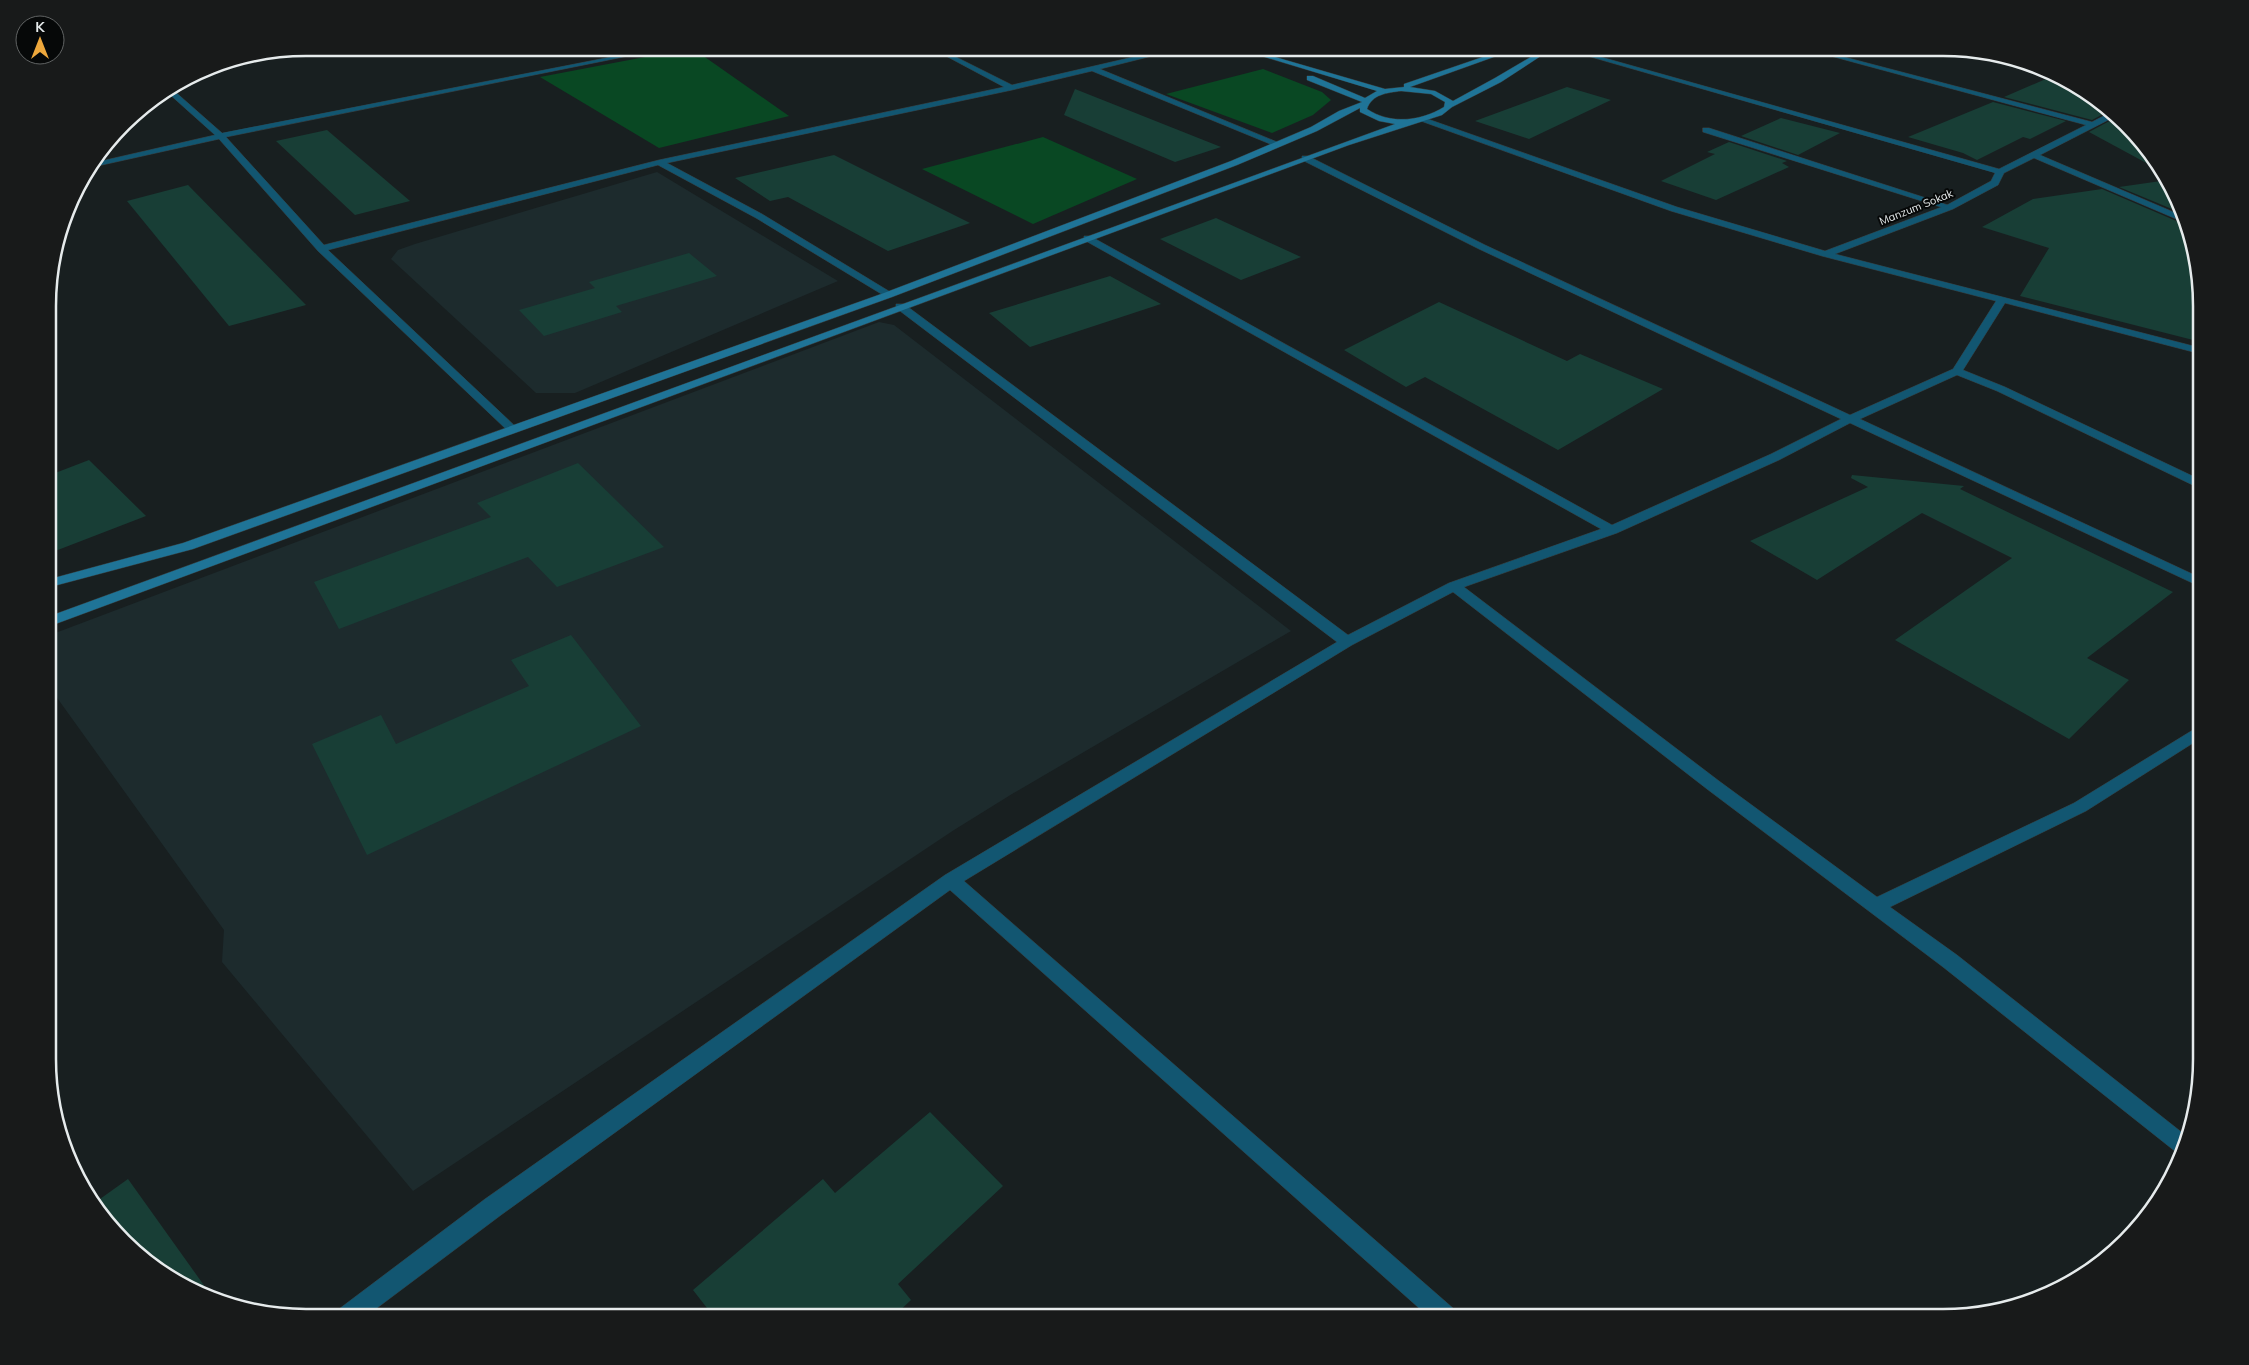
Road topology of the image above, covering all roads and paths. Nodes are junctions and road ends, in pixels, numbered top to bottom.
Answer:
1 (625, 56) edge
2 (950, 56) edge
3 (1148, 56) edge
4 (1247, 56) edge
5 (1265, 56) edge
6 (1491, 56) edge
7 (1537, 56) edge
8 (1591, 56) edge
9 (1834, 56) edge
10 (1095, 70) junction
11 (1012, 88) junction
12 (1398, 89) junction
13 (1383, 91) junction
14 (174, 94) edge
15 (1365, 102) junction
16 (1448, 106) junction
17 (2106, 117) edge
18 (1422, 120) junction
19 (1410, 121) junction
20 (2092, 124) junction
21 (1706, 130) dead end
22 (222, 136) junction
23 (1278, 144) junction
24 (2032, 154) junction
25 (1305, 158) junction
26 (102, 162) edge
27 (659, 162) junction
28 (2000, 172) junction
29 (1950, 207) junction
30 (2176, 216) edge
31 (1087, 238) junction
32 (321, 249) junction
33 (1825, 254) junction
34 (894, 300) junction
35 (2002, 300) junction
36 (2193, 349) edge
37 (1957, 371) junction
38 (1850, 420) junction
39 (512, 429) junction
40 (2193, 481) edge
41 (1612, 530) junction
42 (2193, 578) edge
43 (56, 581) edge
44 (1454, 586) junction
45 (56, 619) edge
46 (1347, 642) junction
47 (2193, 736) edge
48 (951, 880) junction
49 (1875, 906) junction
50 (2178, 1142) edge
51 (360, 1309) edge
52 (1437, 1309) edge

1 - 22 street
2 - 11 street
3 - 10 street
4 - 15 street
5 - 13 street
6 - 12 street
7 - 16 street
8 - 28 street
9 - 20 street
10 - 11 street
10 - 23 street
11 - 27 street
12 - 13 street
12 - 16 street
13 - 15 street
14 - 22 street
15 - 19 street
15 - 23 street
16 - 18 street
17 - 20 street, Manzum Sokak
18 - 19 street
18 - 33 street
19 - 25 street
20 - 24 street, Manzum Sokak
21 - 29 street
22 - 26 street
22 - 32 street
23 - 34 street
24 - 28 street, Manzum Sokak
24 - 30 street
25 - 31 street
25 - 38 street
27 - 32 street
27 - 34 street
28 - 29 street, Manzum Sokak
29 - 33 street, Manzum Sokak
31 - 34 street
31 - 41 street
32 - 39 street
33 - 35 street
34 - 39 street
34 - 45 street
34 - 46 street
35 - 36 street
35 - 37 street
37 - 38 street
37 - 40 street
38 - 41 street
38 - 42 street
39 - 43 street
41 - 44 street
44 - 46 street
44 - 49 street
46 - 48 street
47 - 49 street
48 - 51 street
48 - 52 street
49 - 50 street

